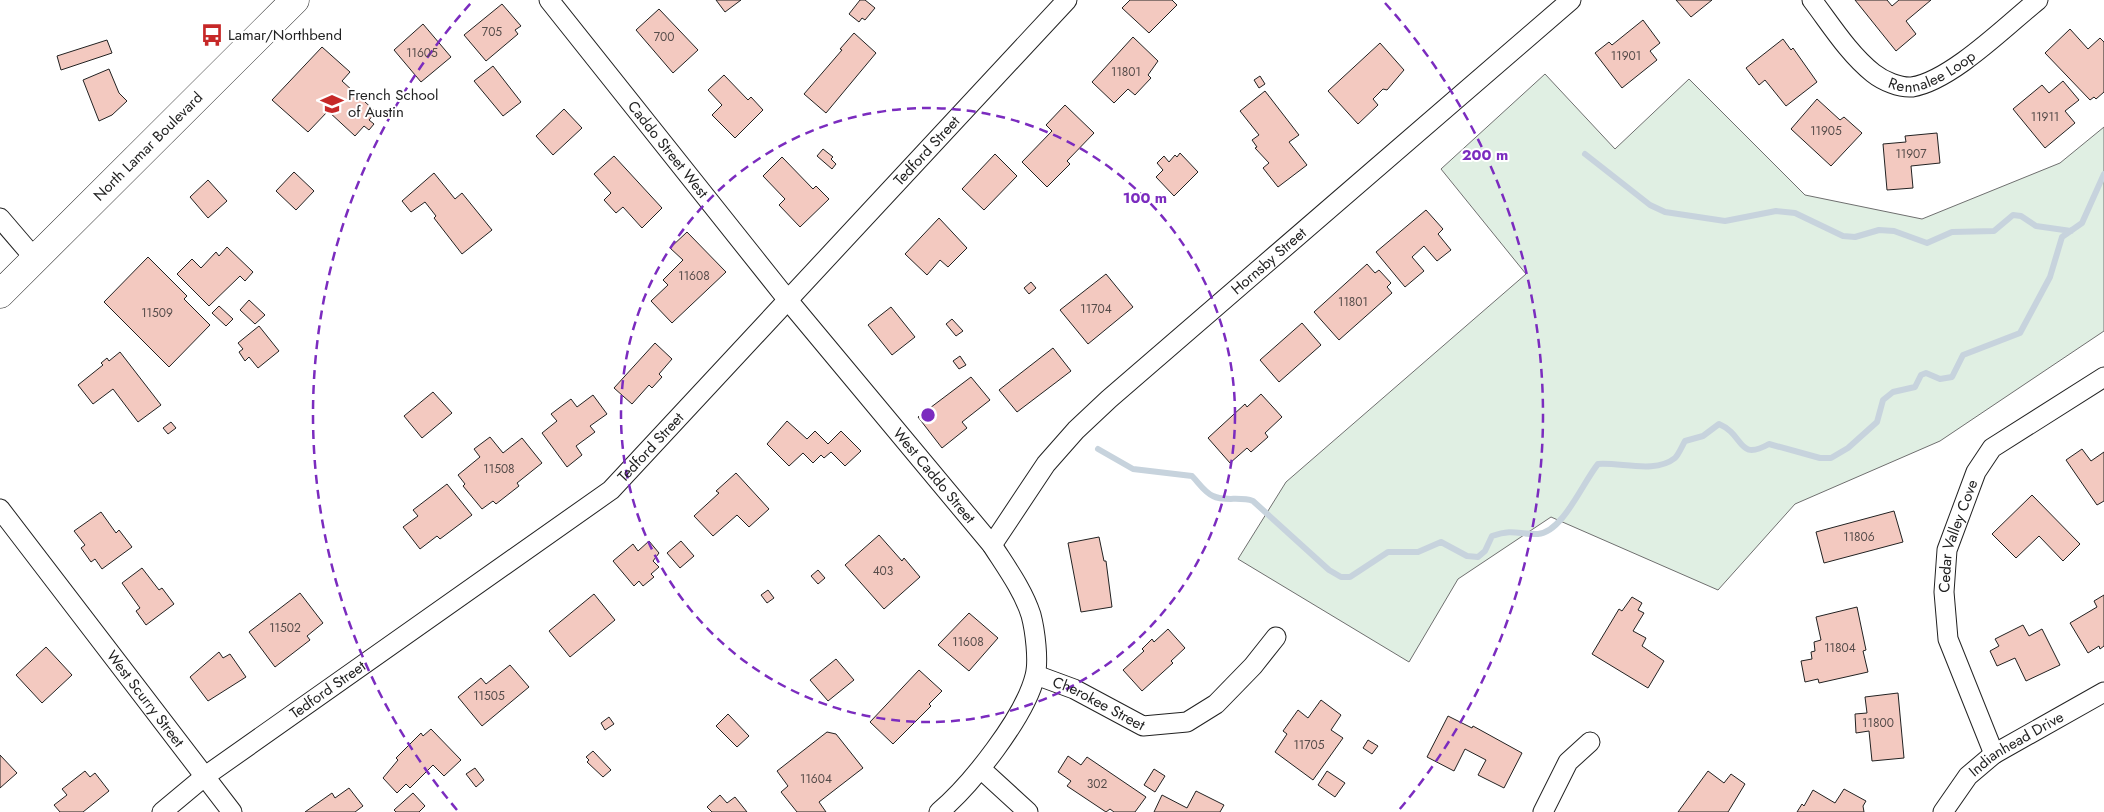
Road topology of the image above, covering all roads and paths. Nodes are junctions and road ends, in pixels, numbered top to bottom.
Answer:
1 (295, 0) edge
2 (549, 0) edge
3 (1067, 0) edge
4 (1571, 0) edge
5 (1812, 0) edge
6 (2038, 0) edge
7 (0, 218) edge
8 (36, 260) junction
9 (0, 294) edge
10 (787, 299) junction
11 (2104, 376) edge
12 (0, 509) edge
13 (992, 545) junction
14 (1276, 637) dead end
15 (1036, 675) junction
16 (2104, 692) edge
17 (1590, 742) dead end
18 (1994, 754) junction
19 (981, 770) junction
20 (204, 777) junction
21 (162, 812) edge
22 (232, 812) edge
23 (939, 812) edge
24 (1028, 812) edge
25 (1543, 812) edge
26 (1942, 812) edge

1 - 8 main road, North Lamar Boulevard
2 - 10 street, Caddo Street West
3 - 10 street, Tedford Street
4 - 13 street, Hornsby Street
5 - 6 street, Rennalee Loop
7 - 8 street
8 - 9 main road, North Lamar Boulevard
10 - 13 street, West Caddo Street
10 - 20 street, Tedford Street
11 - 18 street, Cedar Valley Cove
12 - 20 street, West Scurry Street
13 - 15 street, West Caddo Street
14 - 15 street, Cherokee Street
15 - 19 street
16 - 18 street, Indianhead Drive
17 - 25 street
18 - 26 street, Indianhead Drive
19 - 23 street
19 - 24 street
20 - 21 street, Tedford Street
20 - 22 street, West Scurry Street

